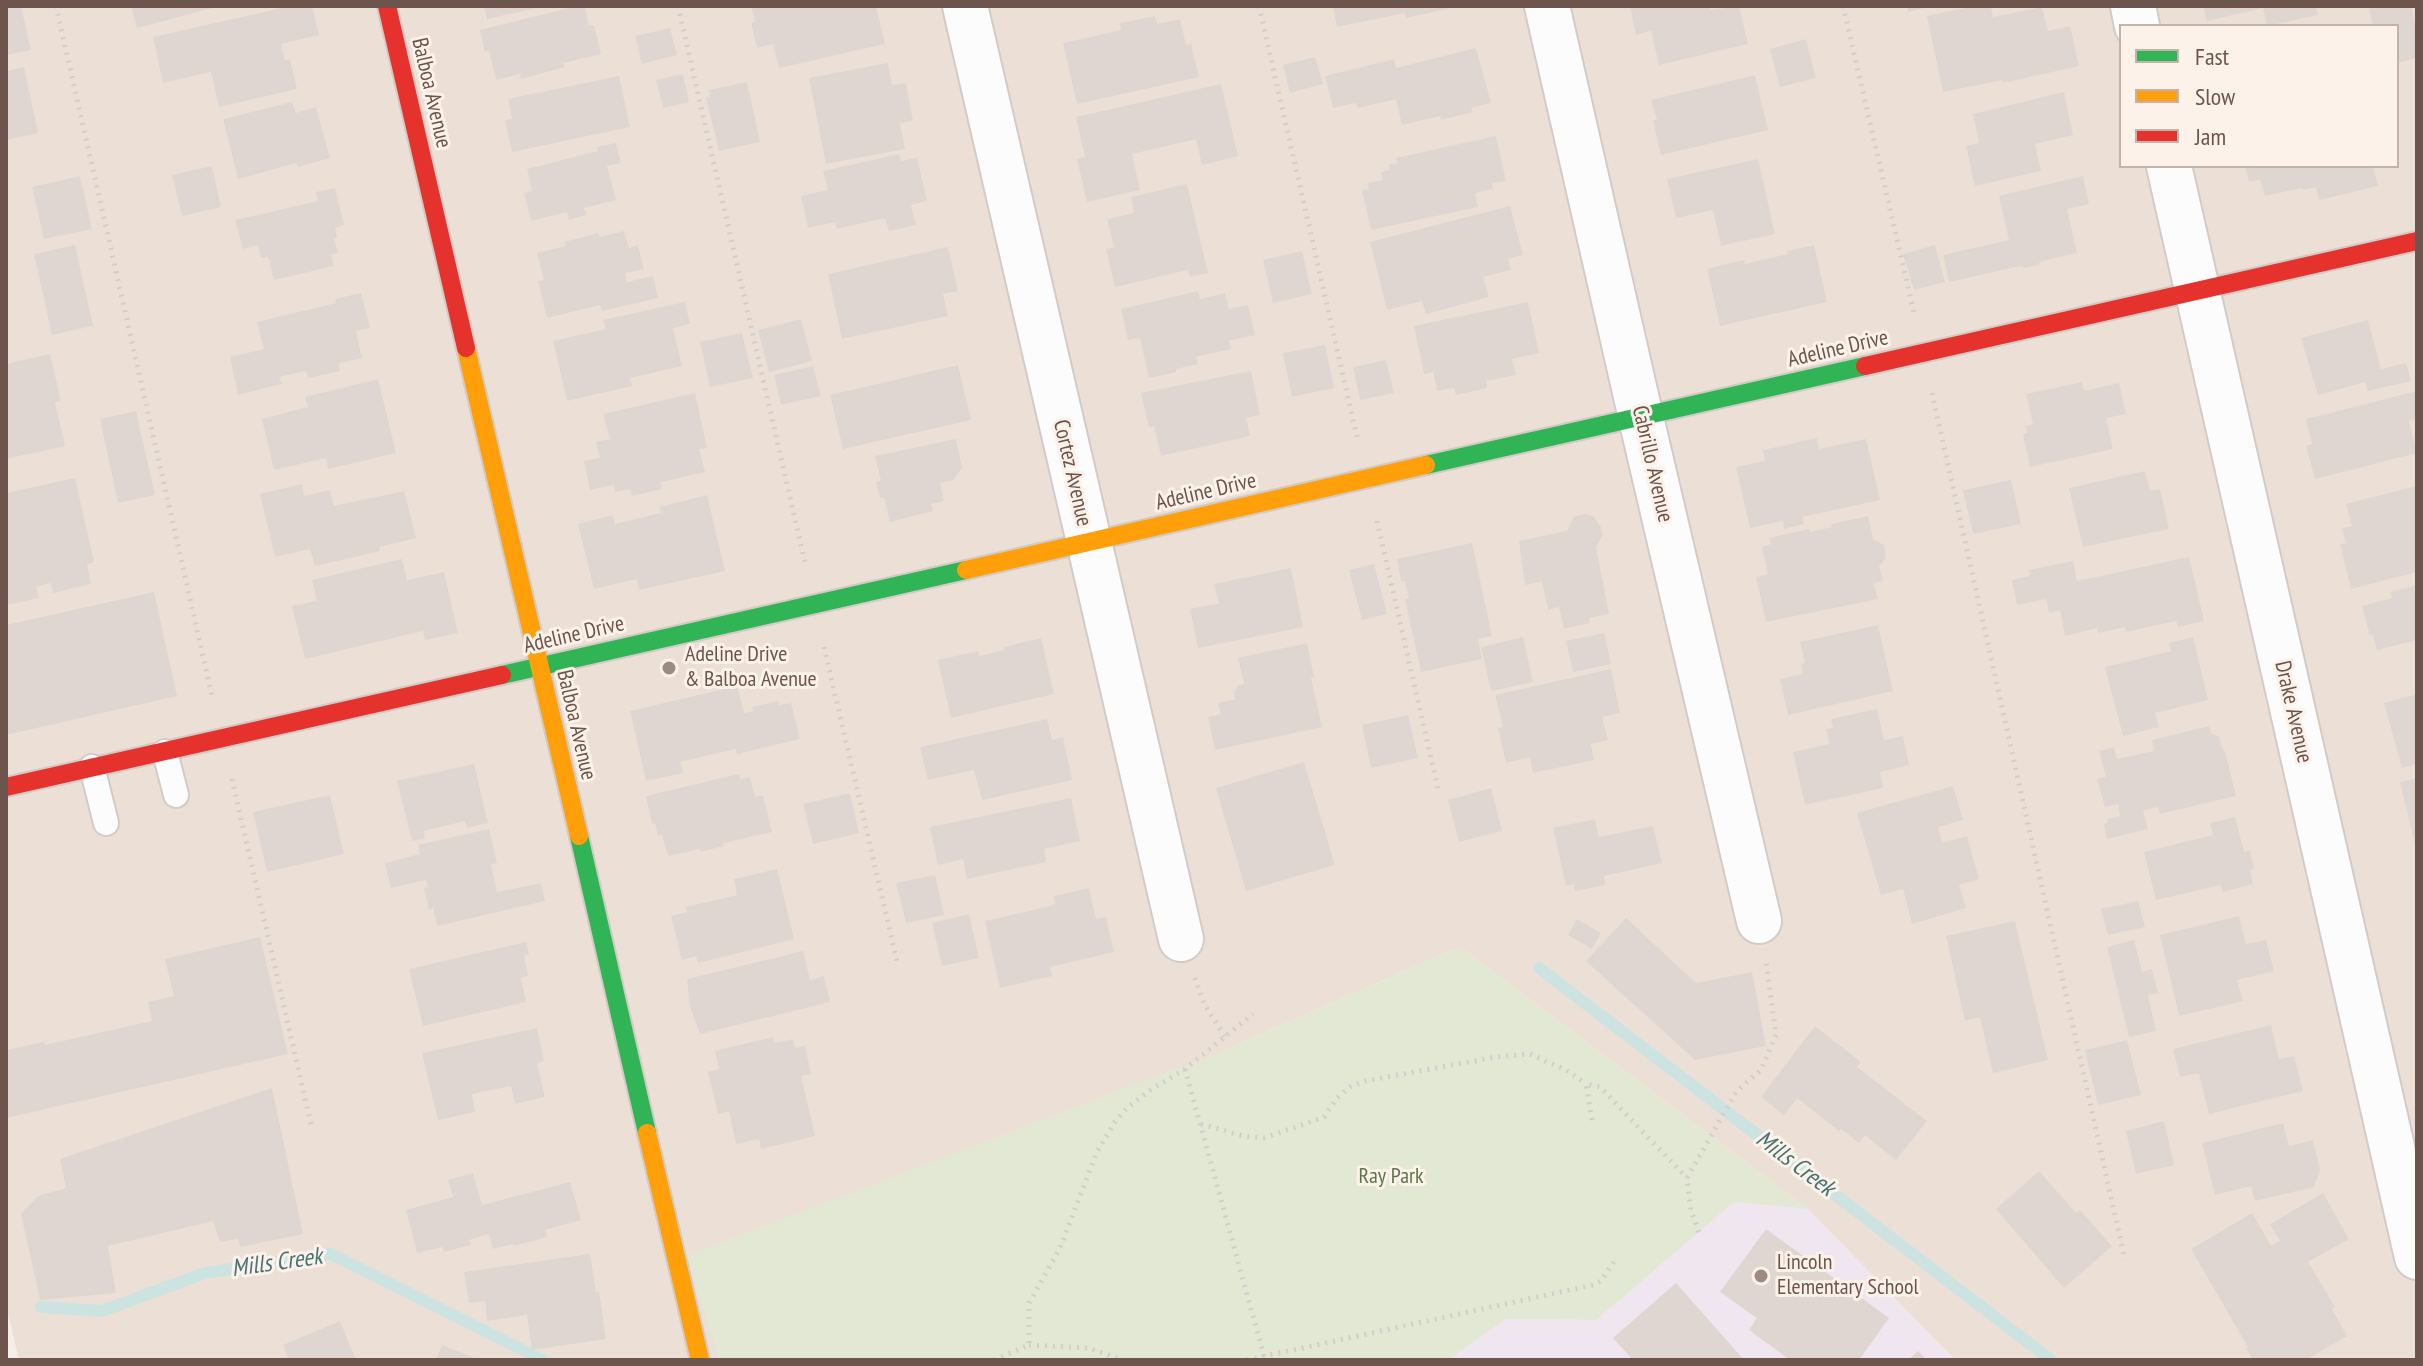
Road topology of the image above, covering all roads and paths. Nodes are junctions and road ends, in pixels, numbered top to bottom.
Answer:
1 (56, 6) edge
2 (387, 6) edge
3 (678, 6) edge
4 (965, 6) edge
5 (1259, 6) edge
6 (1547, 6) edge
7 (1843, 6) edge
8 (2169, 168) edge
9 (2417, 241) edge
10 (2198, 291) junction
11 (1923, 354) junction
12 (1641, 418) junction
13 (1367, 480) junction
14 (1088, 543) junction
15 (814, 605) junction
16 (538, 667) junction
17 (222, 739) junction
18 (165, 752) junction
19 (92, 767) junction
20 (6, 787) edge
21 (1439, 793) dead end
22 (176, 795) dead end
23 (106, 823) dead end
24 (1759, 921) joint
25 (1181, 939) joint
26 (898, 966) dead end
27 (1253, 1014) dead end
28 (1225, 1036) junction
29 (1185, 1069) junction
30 (1586, 1084) junction
31 (1592, 1120) dead end
32 (1201, 1124) junction
33 (312, 1129) dead end
34 (1687, 1178) junction
35 (1699, 1232) dead end
36 (2417, 1257) edge
37 (1615, 1260) dead end
38 (2125, 1260) dead end
39 (1029, 1345) junction
40 (1264, 1356) junction
41 (700, 1360) edge
42 (994, 1360) edge
43 (1122, 1360) edge
44 (1247, 1360) edge

1 - 17 path
2 - 16 street, Balboa Avenue
3 - 15 path
4 - 14 street, Cortez Avenue
5 - 13 path
6 - 12 street, Cabrillo Avenue
7 - 11 path
8 - 10 street, Drake Avenue
9 - 10 street, Adeline Drive
10 - 11 street, Adeline Drive
10 - 36 street, Drake Avenue
11 - 12 street, Adeline Drive
11 - 38 path
12 - 13 street, Adeline Drive
12 - 24 street, Cabrillo Avenue
13 - 14 street, Adeline Drive
13 - 21 path
14 - 15 street, Adeline Drive
14 - 25 street, Cortez Avenue
15 - 16 street, Adeline Drive
15 - 26 path
16 - 17 street, Adeline Drive
16 - 41 street, Balboa Avenue
17 - 18 street, Adeline Drive
17 - 33 path
18 - 19 street, Adeline Drive
18 - 22 lane
19 - 20 street, Adeline Drive
19 - 23 lane
24 - 34 path
25 - 28 path
27 - 28 path
28 - 29 path
29 - 32 path
29 - 39 path
30 - 31 path
30 - 32 path
30 - 34 path
32 - 40 path
34 - 35 path
37 - 40 path
39 - 42 path
39 - 43 path
40 - 44 path

